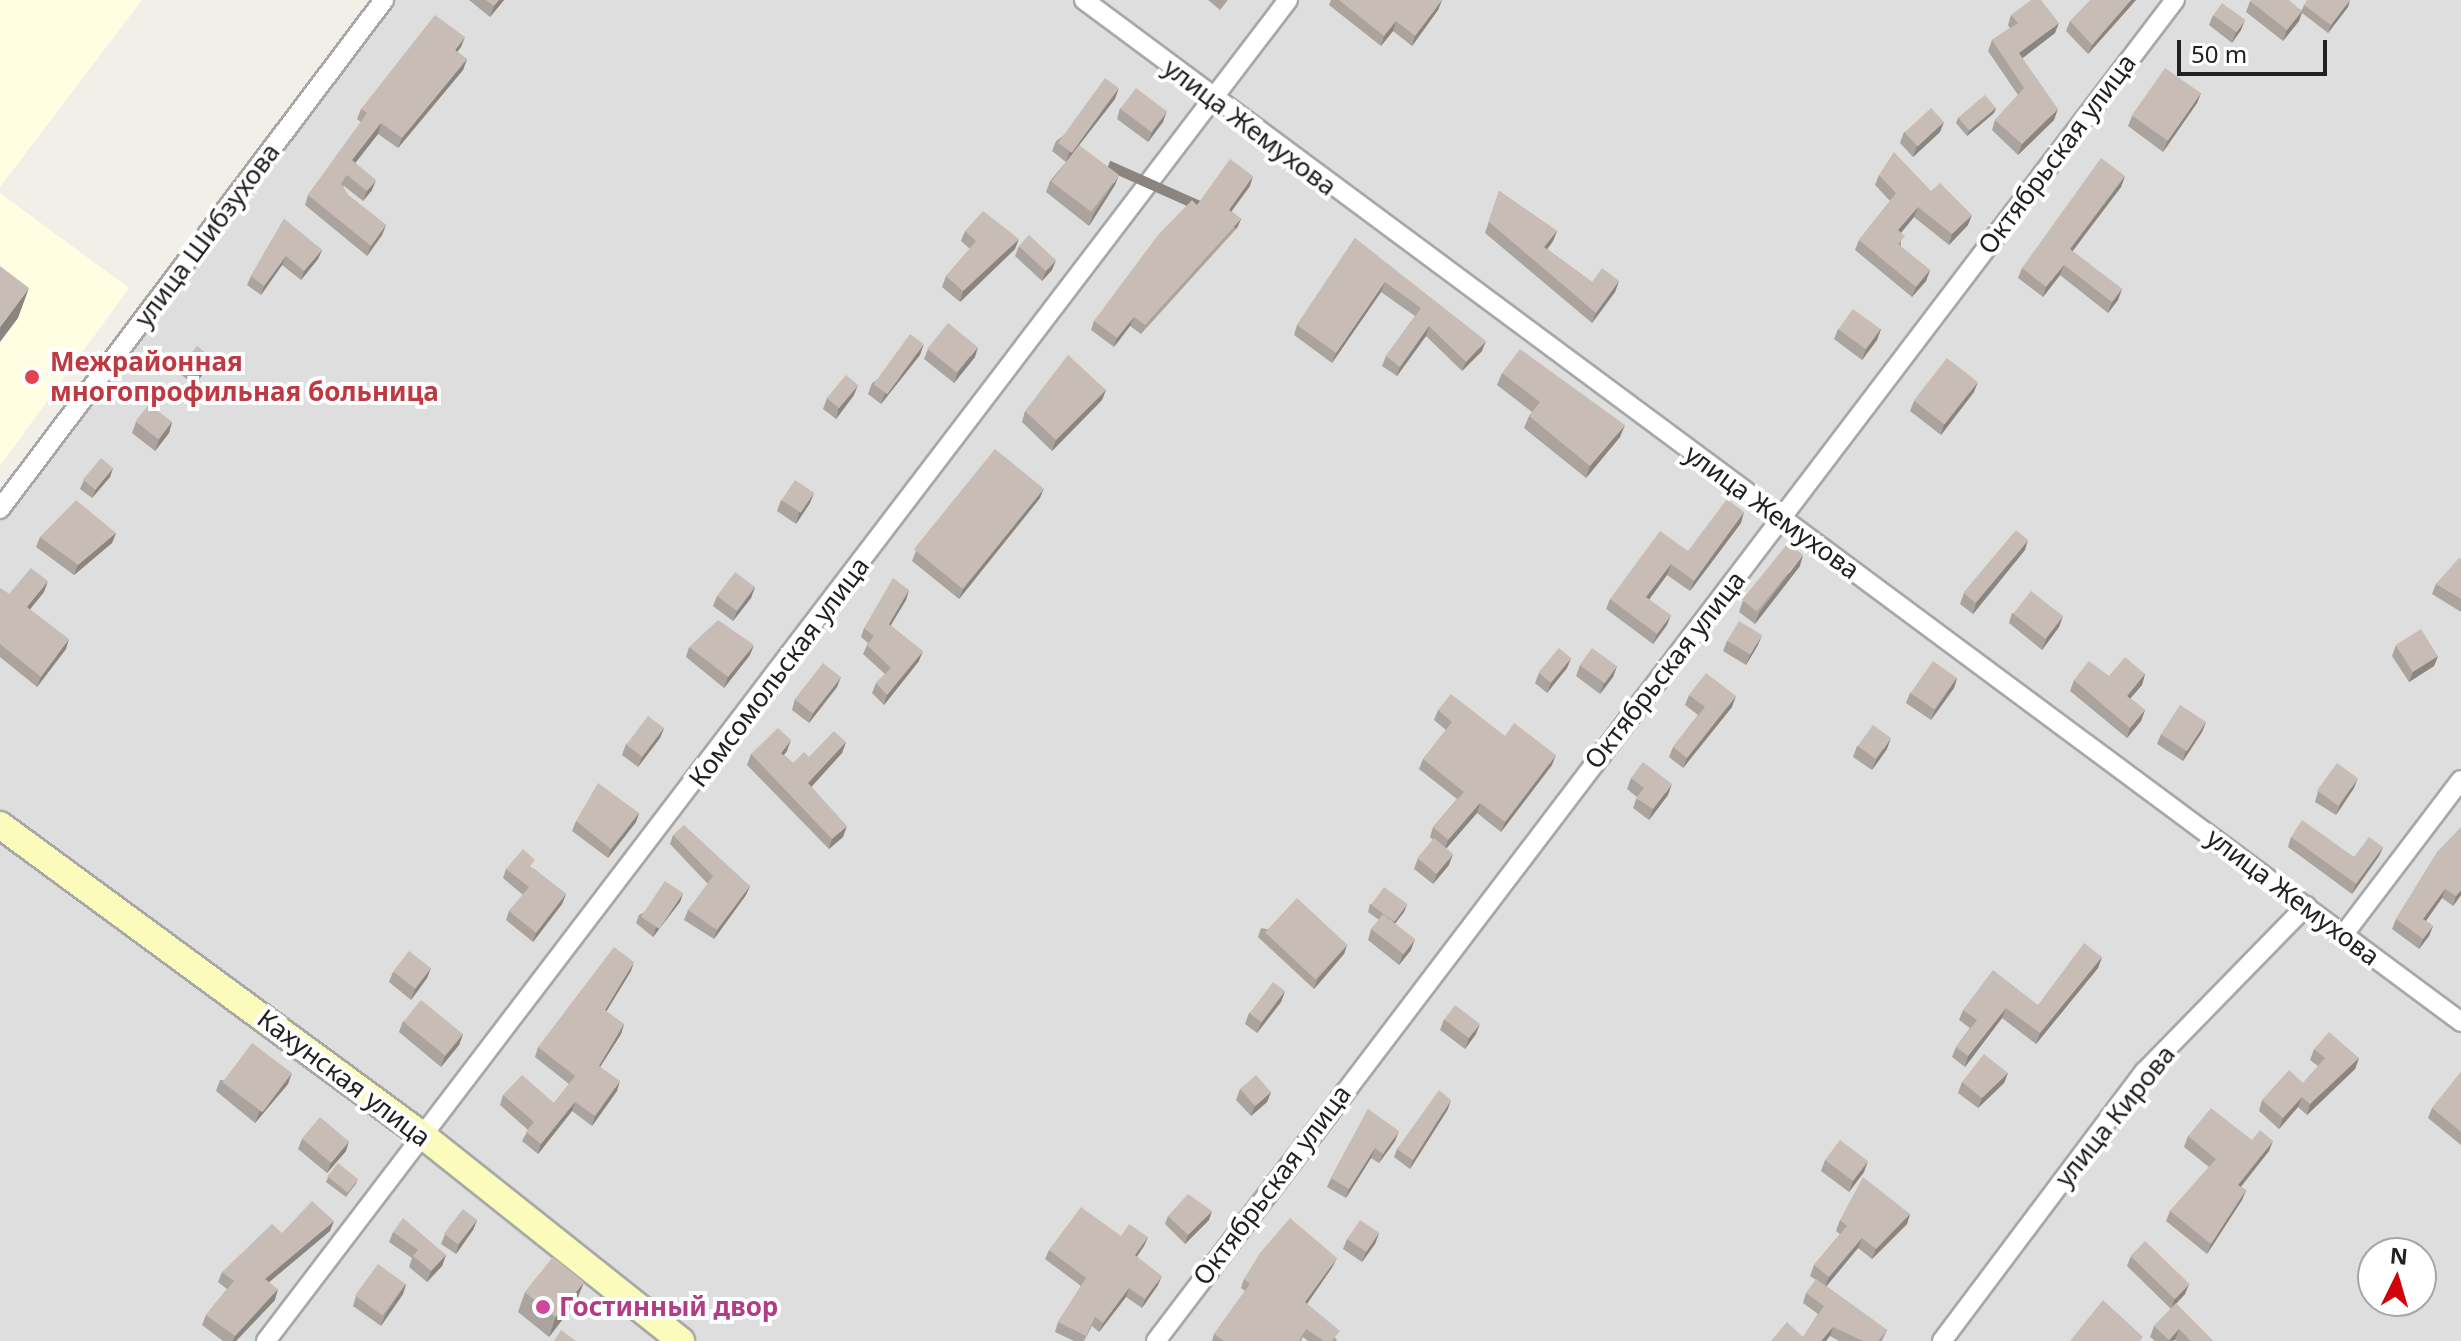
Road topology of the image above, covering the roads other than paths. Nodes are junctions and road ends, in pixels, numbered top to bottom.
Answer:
1 (384, 0) edge
2 (1084, 0) edge
3 (1288, 0) edge
4 (2175, 0) edge
5 (1213, 101) junction
6 (0, 509) edge
7 (1781, 518) junction
8 (2461, 780) edge
9 (0, 825) edge
10 (2306, 906) junction
11 (2344, 934) junction
12 (2461, 1022) edge
13 (426, 1138) junction
14 (266, 1341) edge
15 (681, 1341) edge
16 (1156, 1341) edge
17 (1942, 1341) edge

1 - 6 street, улица Шибзухова
2 - 5 street, улица Жемухова
3 - 5 street, Комсомольская улица
4 - 7 street, Октябрьская улица
5 - 7 street, улица Жемухова
5 - 13 street, Комсомольская улица
7 - 10 street, улица Жемухова
7 - 16 street, Октябрьская улица
8 - 11 street
9 - 13 street, Кахунская улица
10 - 11 street, улица Жемухова
10 - 17 street, улица Кирова
11 - 12 street, улица Жемухова
13 - 14 street, Комсомольская улица
13 - 15 street, Кахунская улица

